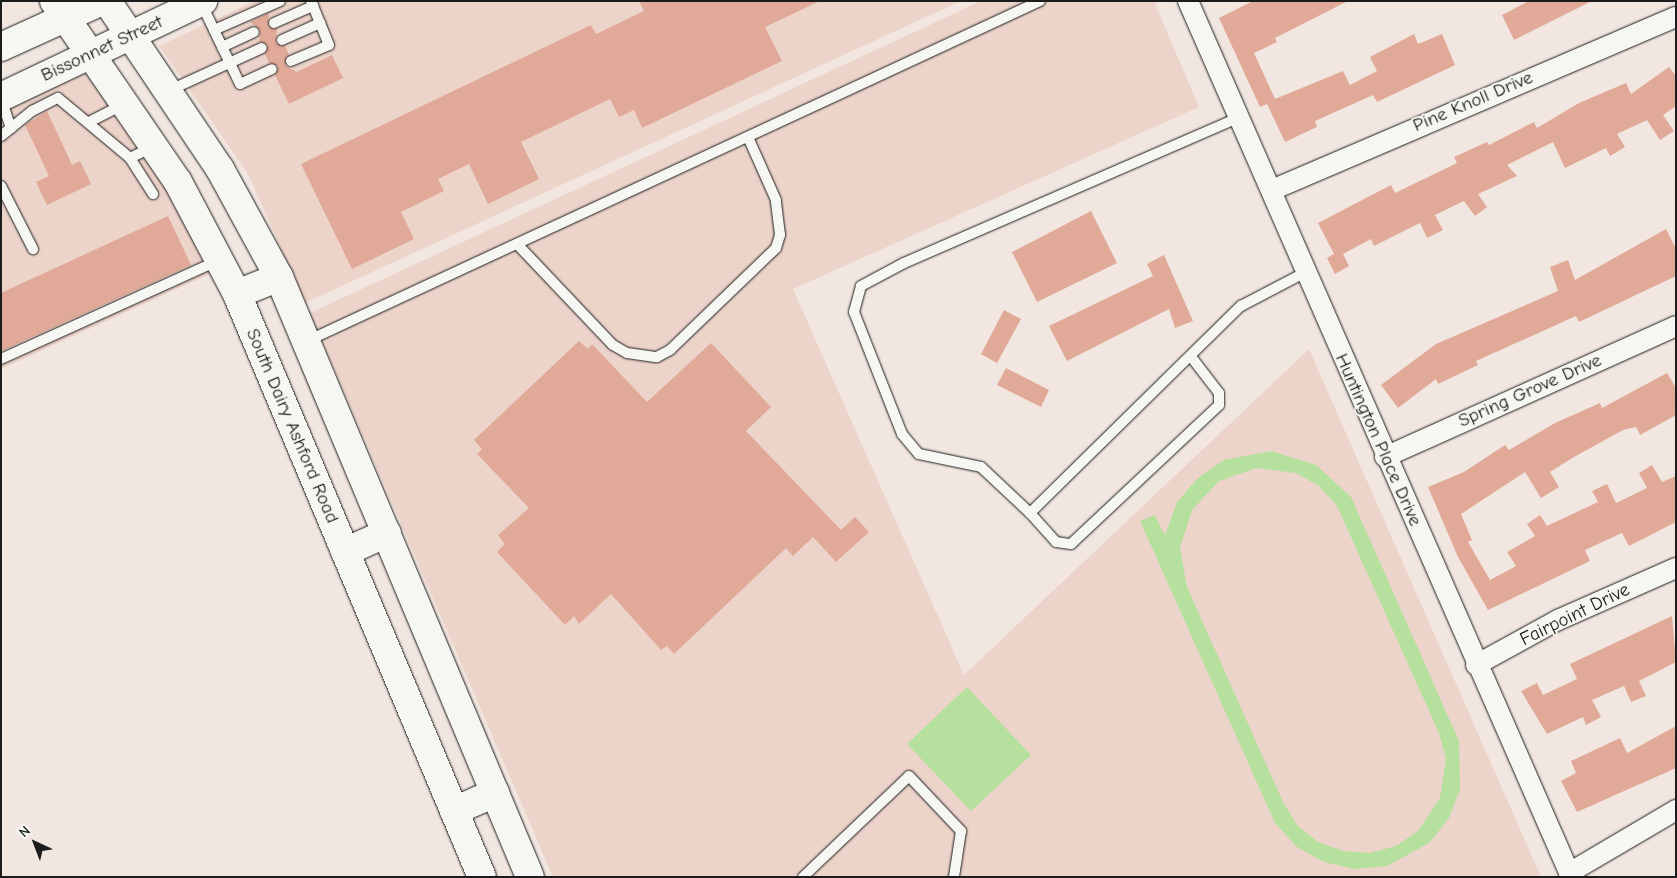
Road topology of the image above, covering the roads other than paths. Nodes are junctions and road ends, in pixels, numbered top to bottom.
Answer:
1 (102, 1) edge
2 (107, 1) edge
3 (280, 1) edge
4 (1040, 1) edge
5 (1188, 1) edge
6 (202, 2) edge
7 (312, 4) edge
8 (59, 9) edge
9 (1676, 17) edge
10 (274, 23) dead end
11 (320, 23) junction
12 (214, 30) junction
13 (254, 32) dead end
14 (130, 36) junction
15 (282, 40) dead end
16 (1, 46) edge
17 (222, 47) junction
18 (262, 48) dead end
19 (90, 54) junction
20 (292, 61) dead end
21 (229, 63) junction
22 (272, 69) dead end
23 (53, 86) junction
24 (167, 92) junction
25 (1, 98) edge
26 (124, 103) junction
27 (1240, 117) junction
28 (89, 122) junction
29 (11, 128) junction
30 (1, 136) edge
31 (748, 137) junction
32 (154, 146) junction
33 (130, 158) junction
34 (1, 186) edge
35 (1272, 190) junction
36 (153, 194) dead end
37 (517, 244) junction
38 (33, 249) dead end
39 (220, 260) junction
40 (1306, 272) junction
41 (279, 277) junction
42 (237, 294) junction
43 (1676, 326) edge
44 (306, 342) junction
45 (1192, 358) junction
46 (1, 360) edge
47 (1385, 457) junction
48 (1030, 513) junction
49 (388, 533) junction
50 (345, 552) junction
51 (1676, 568) edge
52 (1476, 665) junction
53 (495, 793) junction
54 (1676, 810) edge
55 (454, 811) junction
56 (1570, 875) edge
57 (482, 877) edge
58 (530, 877) edge
59 (802, 877) edge
60 (954, 877) edge

1 - 8 main road
2 - 14 main road
3 - 12 lane
4 - 31 lane
5 - 27 street, Huntington Place Drive
6 - 12 lane
6 - 14 main road, Bissonnet Street
7 - 10 lane
7 - 11 lane
8 - 16 main road
8 - 19 main road, South Dairy Ashford Road
9 - 35 street, Pine Knoll Drive
11 - 15 lane
11 - 20 lane
12 - 17 lane
13 - 17 lane
14 - 19 main road, Bissonnet Street
14 - 24 main road
17 - 21 lane
18 - 21 lane
19 - 23 main road, Bissonnet Street
19 - 26 main road, South Dairy Ashford Road
21 - 22 lane
21 - 24 lane
23 - 25 main road, Bissonnet Street
23 - 28 lane
23 - 29 lane
24 - 41 main road
25 - 29 lane
26 - 28 lane
26 - 32 main road, South Dairy Ashford Road
27 - 35 street, Huntington Place Drive
27 - 48 lane
28 - 33 lane
29 - 30 lane
31 - 37 lane
31 - 37 lane
32 - 33 lane
32 - 39 main road, South Dairy Ashford Road
33 - 36 lane
34 - 38 lane
35 - 40 street, Huntington Place Drive
37 - 44 lane
39 - 42 main road, South Dairy Ashford Road
39 - 46 lane
40 - 45 lane
40 - 47 street, Huntington Place Drive
41 - 42 main road
41 - 44 main road
42 - 50 main road, South Dairy Ashford Road
43 - 47 street, Spring Grove Drive
44 - 49 main road
45 - 48 lane
45 - 48 lane
47 - 52 street, Huntington Place Drive
49 - 50 main road
49 - 53 main road
50 - 55 main road, South Dairy Ashford Road
51 - 52 street, Fairpoint Drive
52 - 56 street, Huntington Place Drive
53 - 55 main road
53 - 58 main road
54 - 56 street
55 - 57 main road, South Dairy Ashford Road
59 - 60 lane

